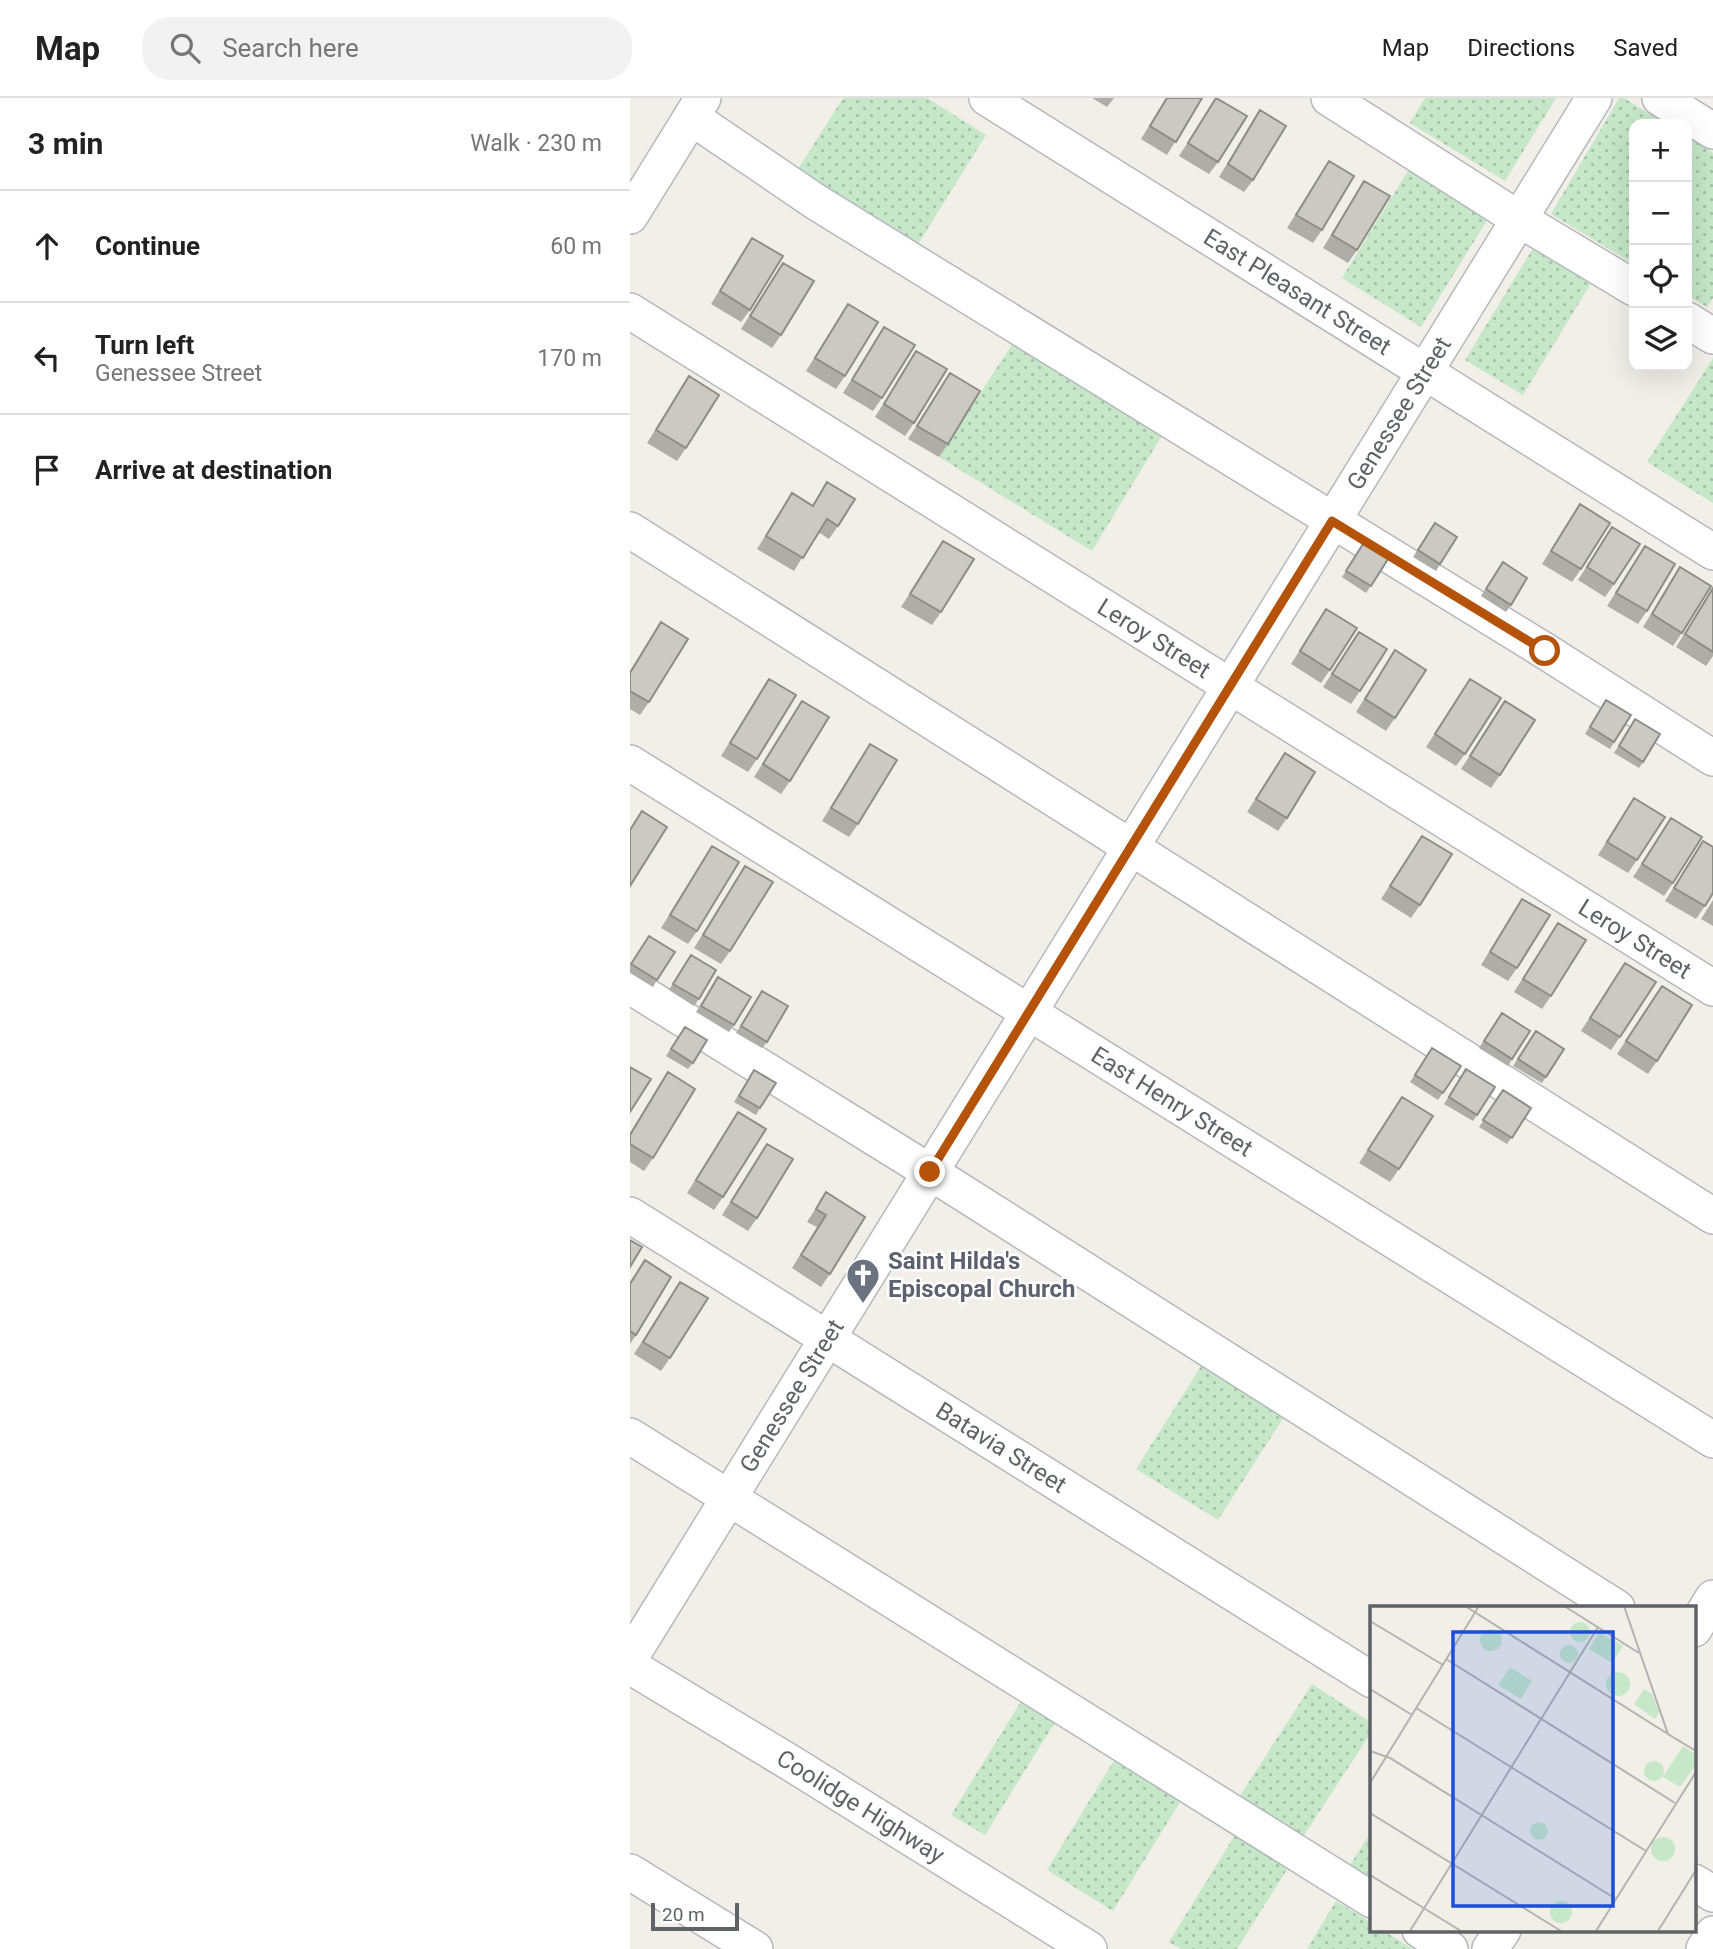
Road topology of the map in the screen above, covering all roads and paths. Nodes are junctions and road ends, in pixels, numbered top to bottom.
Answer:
1 (987, 98) edge
2 (1329, 98) edge
3 (1594, 98) edge
4 (1660, 98) edge
5 (697, 108) edge
6 (1713, 131) edge
7 (630, 216) edge
8 (1519, 219) junction
9 (1629, 285) edge
10 (630, 311) edge
11 (1692, 323) edge
12 (1713, 335) edge
13 (1424, 372) junction
14 (1332, 521) junction
15 (630, 530) edge
16 (1713, 552) edge
17 (1230, 686) junction
18 (1713, 758) edge
19 (630, 763) edge
20 (1130, 848) junction
21 (630, 986) edge
22 (1713, 988) edge
23 (1028, 1012) junction
24 (930, 1172) junction
25 (630, 1215) edge
26 (1713, 1216) edge
27 (827, 1338) junction
28 (630, 1436) edge
29 (1713, 1440) edge
30 (729, 1497) junction
31 (1713, 1598) edge
32 (1614, 1606) edge
33 (1696, 1626) edge
34 (630, 1658) edge
35 (630, 1666) edge
36 (1370, 1679) edge
37 (630, 1872) edge
38 (1696, 1883) edge
39 (1713, 1894) edge
40 (1370, 1899) edge
41 (1423, 1932) edge
42 (1502, 1932) edge
43 (1713, 1934) edge
44 (755, 1949) edge
45 (1089, 1949) edge
46 (1450, 1949) edge
47 (1490, 1949) edge
48 (1704, 1949) edge

1 - 13 street, East Pleasant Street
2 - 8 street
3 - 8 street, Genessee Street
4 - 6 street
5 - 7 street
5 - 14 street
8 - 9 street
8 - 13 street, Genessee Street
10 - 17 street, Leroy Street
11 - 12 street
13 - 14 street, Genessee Street
13 - 16 street, East Pleasant Street
14 - 17 street, Genessee Street
14 - 18 street
15 - 20 street
17 - 20 street, Genessee Street
17 - 22 street, Leroy Street
19 - 23 street, East Henry Street
20 - 23 street, Genessee Street
20 - 26 street
21 - 24 street
23 - 24 street, Genessee Street
23 - 29 street, East Henry Street
24 - 27 street, Genessee Street
24 - 32 street
25 - 27 street, Batavia Street
27 - 30 street, Genessee Street
27 - 36 street, Batavia Street
28 - 30 street
30 - 34 street, Genessee Street
30 - 40 street
31 - 33 street
35 - 45 street, Coolidge Highway
37 - 44 street
38 - 39 street
41 - 46 street
42 - 47 street
43 - 48 street

